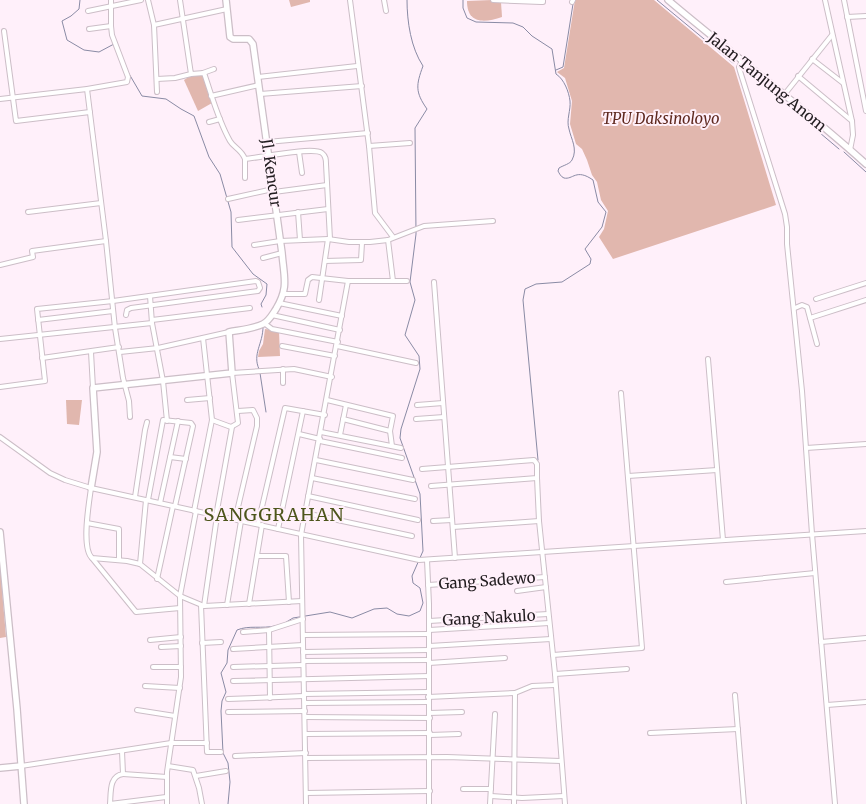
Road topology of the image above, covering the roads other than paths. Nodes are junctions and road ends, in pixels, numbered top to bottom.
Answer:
1 (111, 0) edge
2 (141, 0) edge
3 (148, 0) edge
4 (180, 0) edge
5 (226, 0) edge
6 (350, 0) edge
7 (384, 0) edge
8 (493, 0) edge
9 (543, 0) edge
10 (668, 0) edge
11 (825, 0) edge
12 (844, 0) edge
13 (111, 7) junction
14 (227, 9) junction
15 (88, 11) dead end
16 (386, 11) dead end
17 (866, 16) edge
18 (847, 17) junction
19 (183, 18) junction
20 (154, 25) junction
21 (111, 26) junction
22 (89, 29) dead end
23 (4, 31) dead end
24 (832, 35) junction
25 (812, 59) junction
26 (742, 61) junction
27 (838, 64) junction
28 (357, 66) dead end
29 (214, 69) dead end
30 (830, 72) junction
31 (203, 73) junction
32 (191, 74) junction
33 (866, 74) edge
34 (859, 75) junction
35 (798, 76) junction
36 (258, 77) junction
37 (157, 80) junction
38 (843, 83) junction
39 (259, 85) junction
40 (362, 86) junction
41 (87, 89) junction
42 (157, 92) dead end
43 (260, 94) junction
44 (784, 95) junction
45 (211, 96) junction
46 (12, 97) junction
47 (0, 99) edge
48 (866, 111) edge
49 (90, 112) junction
50 (220, 118) junction
51 (852, 121) junction
52 (209, 122) dead end
53 (368, 133) junction
54 (267, 142) junction
55 (410, 143) dead end
56 (370, 146) junction
57 (850, 150) junction
58 (300, 152) junction
59 (269, 156) junction
60 (245, 159) junction
61 (866, 164) edge
62 (302, 173) dead end
63 (245, 178) dead end
64 (326, 185) junction
65 (274, 190) junction
66 (228, 199) dead end
67 (101, 203) junction
68 (328, 209) junction
69 (28, 212) dead end
70 (298, 212) junction
71 (277, 215) junction
72 (238, 220) dead end
73 (493, 221) dead end
74 (393, 237) junction
75 (329, 239) junction
76 (280, 240) junction
77 (300, 240) junction
78 (388, 240) junction
79 (106, 241) junction
80 (362, 243) junction
81 (254, 245) dead end
82 (282, 253) junction
83 (263, 258) dead end
84 (325, 261) junction
85 (0, 265) edge
86 (322, 279) junction
87 (348, 281) junction
88 (393, 281) junction
89 (407, 281) dead end
90 (434, 282) dead end
91 (866, 283) edge
92 (284, 294) junction
93 (150, 296) junction
94 (816, 299) dead end
95 (319, 300) dead end
96 (866, 300) edge
97 (113, 301) junction
98 (279, 303) junction
99 (151, 306) junction
100 (250, 308) dead end
101 (794, 308) junction
102 (113, 311) junction
103 (126, 315) dead end
104 (272, 315) junction
105 (342, 316) junction
106 (810, 318) junction
107 (38, 320) junction
108 (152, 322) junction
109 (264, 323) junction
110 (115, 328) junction
111 (340, 330) junction
112 (229, 332) junction
113 (40, 335) junction
114 (203, 338) junction
115 (0, 339) edge
116 (338, 344) junction
117 (817, 344) dead end
118 (282, 346) dead end
119 (158, 348) junction
120 (119, 349) junction
121 (91, 352) junction
122 (335, 356) junction
123 (42, 358) junction
124 (708, 358) dead end
125 (416, 362) dead end
126 (283, 369) junction
127 (232, 373) junction
128 (207, 376) junction
129 (332, 377) junction
130 (163, 380) junction
131 (283, 383) dead end
132 (125, 385) junction
133 (0, 387) edge
134 (93, 388) junction
135 (621, 393) dead end
136 (210, 398) junction
137 (187, 400) dead end
138 (327, 400) junction
139 (443, 403) junction
140 (417, 404) dead end
141 (346, 405) junction
142 (238, 411) junction
143 (303, 411) junction
144 (325, 415) junction
145 (130, 417) dead end
146 (444, 417) junction
147 (343, 419) junction
148 (416, 419) dead end
149 (212, 420) junction
150 (167, 421) junction
151 (178, 421) junction
152 (147, 422) dead end
153 (232, 427) junction
154 (390, 431) junction
155 (321, 432) junction
156 (299, 434) junction
157 (340, 435) junction
158 (0, 437) edge
159 (320, 440) junction
160 (866, 444) edge
161 (392, 446) junction
162 (401, 448) dead end
163 (806, 448) junction
164 (170, 457) junction
165 (402, 458) dead end
166 (186, 459) junction
167 (316, 460) junction
168 (449, 468) junction
169 (422, 469) dead end
170 (717, 470) junction
171 (628, 476) junction
172 (312, 478) junction
173 (537, 478) junction
174 (413, 480) dead end
175 (450, 484) junction
176 (431, 486) dead end
177 (91, 488) junction
178 (308, 496) junction
179 (135, 497) junction
180 (415, 499) dead end
181 (147, 500) junction
182 (160, 503) junction
183 (174, 506) junction
184 (195, 511) junction
185 (305, 513) junction
186 (216, 516) junction
187 (235, 520) junction
188 (418, 520) dead end
189 (452, 520) junction
190 (241, 521) junction
191 (433, 521) dead end
192 (539, 521) junction
193 (87, 523) junction
194 (260, 525) junction
195 (452, 527) junction
196 (278, 529) junction
197 (866, 531) edge
198 (0, 532) edge
199 (812, 534) junction
200 (301, 535) junction
201 (412, 536) dead end
202 (723, 540) junction
203 (634, 546) junction
204 (542, 552) junction
205 (257, 556) junction
206 (92, 558) junction
207 (456, 558) junction
208 (119, 560) junction
209 (423, 560) junction
210 (140, 564) junction
211 (815, 573) junction
212 (545, 577) junction
213 (157, 579) junction
214 (726, 582) dead end
215 (428, 585) junction
216 (546, 587) junction
217 (518, 590) dead end
218 (180, 596) junction
219 (302, 601) junction
220 (289, 602) junction
221 (249, 604) junction
222 (202, 605) junction
223 (227, 605) junction
224 (180, 608) junction
225 (548, 614) junction
226 (303, 618) junction
227 (429, 622) junction
228 (549, 623) junction
229 (269, 630) junction
230 (243, 632) dead end
231 (429, 632) junction
232 (303, 635) junction
233 (180, 637) junction
234 (866, 638) edge
235 (551, 639) junction
236 (150, 640) dead end
237 (220, 642) dead end
238 (821, 642) junction
239 (202, 643) junction
240 (181, 646) junction
241 (303, 646) junction
242 (161, 647) dead end
243 (269, 648) junction
244 (429, 648) junction
245 (233, 649) dead end
246 (303, 652) junction
247 (553, 654) junction
248 (505, 658) dead end
249 (429, 661) junction
250 (303, 663) junction
251 (153, 666) dead end
252 (270, 666) junction
253 (181, 667) junction
254 (233, 667) dead end
255 (628, 669) dead end
256 (555, 674) junction
257 (429, 676) junction
258 (304, 678) junction
259 (270, 679) junction
260 (233, 681) dead end
261 (556, 685) junction
262 (146, 686) dead end
263 (180, 688) junction
264 (515, 693) junction
265 (428, 694) junction
266 (304, 695) junction
267 (735, 695) dead end
268 (270, 698) junction
269 (228, 699) dead end
270 (305, 702) junction
271 (428, 702) junction
272 (866, 702) edge
273 (827, 705) junction
274 (137, 710) dead end
275 (305, 711) junction
276 (228, 712) dead end
277 (462, 712) dead end
278 (495, 714) dead end
279 (429, 715) junction
280 (175, 716) junction
281 (305, 717) junction
282 (738, 729) junction
283 (650, 733) dead end
284 (306, 734) junction
285 (430, 734) junction
286 (459, 734) dead end
287 (207, 743) junction
288 (171, 744) junction
289 (122, 751) junction
290 (221, 752) dead end
291 (306, 755) junction
292 (235, 756) dead end
293 (430, 758) junction
294 (492, 759) junction
295 (515, 760) junction
296 (561, 761) junction
297 (21, 766) junction
298 (168, 766) junction
299 (0, 768) edge
300 (226, 771) dead end
301 (124, 774) junction
302 (196, 776) junction
303 (166, 777) junction
304 (464, 789) dead end
305 (491, 789) junction
306 (430, 791) junction
307 (306, 793) junction
308 (491, 796) junction
309 (564, 796) junction
310 (166, 797) junction
311 (514, 798) junction
312 (24, 804) edge
313 (167, 804) edge
314 (202, 804) edge
315 (306, 804) edge
316 (430, 804) edge
317 (490, 804) edge
318 (514, 804) edge
319 (565, 804) edge
320 (744, 804) edge
321 (835, 804) edge

1 - 13 street
2 - 13 street
3 - 20 street
4 - 19 street
5 - 14 street, Jl. Kencur
6 - 40 street
7 - 16 street
8 - 9 street
10 - 26 street, Jalan Tanjung Anom
11 - 24 street
12 - 18 street
13 - 15 street
13 - 21 street
14 - 19 street
14 - 36 street, Jl. Kencur
17 - 18 street
18 - 34 street
19 - 20 street
19 - 32 street
20 - 37 street
21 - 22 street
21 - 41 street
23 - 46 street
24 - 25 street
24 - 27 street
25 - 30 street
25 - 35 street
26 - 44 street, Jalan Tanjung Anom
26 - 101 street
27 - 30 street
27 - 38 street
28 - 36 street
29 - 31 street
30 - 38 street
31 - 32 street
31 - 45 street
32 - 37 street
33 - 34 street
34 - 48 street
35 - 44 street
35 - 51 street
36 - 39 street, Jl. Kencur
37 - 42 street
38 - 51 street
39 - 43 street, Jl. Kencur
39 - 45 street
40 - 43 street
40 - 53 street
41 - 46 street
41 - 49 street
43 - 54 street, Jl. Kencur
44 - 57 street, Jalan Tanjung Anom
45 - 50 street
46 - 47 street
46 - 49 street
49 - 67 street
50 - 52 street
50 - 60 street
51 - 57 street
53 - 54 street
53 - 56 street
54 - 59 street, Jl. Kencur
55 - 56 street
56 - 74 street
57 - 61 street, Jalan Tanjung Anom
58 - 59 street
58 - 62 street
58 - 64 street
59 - 60 street
59 - 65 street, Jl. Kencur
60 - 63 street
64 - 65 street
64 - 68 street
65 - 66 street
65 - 71 street, Jl. Kencur
67 - 69 street
67 - 79 street
68 - 70 street
68 - 75 street
70 - 71 street
70 - 77 street
71 - 72 street
71 - 76 street, Jl. Kencur
73 - 74 street
74 - 78 street
75 - 77 street
75 - 80 street
75 - 84 street
76 - 77 street
76 - 81 street
76 - 82 street, Jl. Kencur
78 - 80 street
78 - 88 street
79 - 85 street
79 - 97 street
80 - 84 street
82 - 83 street
82 - 92 street, Jl. Kencur
84 - 86 street
86 - 87 street
86 - 92 street
86 - 95 street
87 - 88 street
87 - 105 street
88 - 89 street
90 - 139 street
91 - 94 street
92 - 98 street, Jl. Kencur
93 - 97 street
93 - 99 street
93 - 99 street
96 - 106 street
97 - 102 street
97 - 107 street
98 - 104 street, Jl. Kencur
98 - 105 street
99 - 103 street
99 - 108 street
100 - 108 street
101 - 106 street
101 - 163 street
102 - 107 street
102 - 110 street
104 - 109 street, Jl. Kencur
104 - 111 street
105 - 111 street
106 - 117 street
107 - 113 street
108 - 110 street
108 - 119 street
109 - 112 street, Jl. Kencur
109 - 116 street
110 - 113 street
110 - 120 street
111 - 116 street
112 - 114 street
112 - 127 street
113 - 115 street
113 - 123 street
114 - 119 street
114 - 128 street
116 - 122 street
116 - 125 street
118 - 122 street
119 - 120 street
119 - 130 street
120 - 121 street
120 - 132 street
121 - 123 street
121 - 134 street
122 - 129 street
123 - 133 street
124 - 170 street
126 - 127 street
126 - 129 street
126 - 131 street
127 - 128 street
127 - 142 street
128 - 130 street
128 - 136 street
129 - 138 street
130 - 132 street
130 - 150 street
132 - 134 street
132 - 145 street
134 - 177 street
135 - 171 street
136 - 137 street
136 - 149 street
138 - 141 street
138 - 144 street
139 - 140 street
139 - 146 street
141 - 147 street
141 - 154 street
142 - 153 street
142 - 187 street
143 - 144 street
143 - 156 street
143 - 194 street
144 - 155 street
146 - 148 street
146 - 168 street
147 - 154 street
147 - 157 street
149 - 153 street
149 - 184 street
150 - 151 street
150 - 181 street
151 - 164 street
151 - 166 street
152 - 179 street
153 - 186 street
154 - 161 street
155 - 157 street
155 - 159 street
156 - 159 street
156 - 196 street
157 - 161 street
158 - 177 street
159 - 165 street
159 - 167 street
160 - 163 street
161 - 162 street
163 - 199 street
164 - 166 street
164 - 182 street
166 - 183 street
167 - 172 street
167 - 174 street
168 - 169 street
168 - 173 street
168 - 175 street
170 - 171 street
170 - 202 street
171 - 203 street
172 - 178 street
172 - 180 street
173 - 175 street
173 - 192 street
175 - 176 street
175 - 189 street
177 - 179 street
177 - 193 street
178 - 185 street
178 - 188 street
179 - 181 street
181 - 182 street
181 - 210 street
182 - 183 street
183 - 184 street
183 - 213 street
184 - 186 street
184 - 218 street
185 - 200 street
185 - 201 street
186 - 187 street
186 - 222 street
187 - 190 street
189 - 191 street
189 - 195 street
190 - 194 street
190 - 223 street
192 - 195 street
192 - 204 street
193 - 206 street
193 - 208 street
194 - 196 street
194 - 205 street
195 - 207 street
196 - 200 street
197 - 199 street
198 - 297 street
199 - 202 street
199 - 211 street
200 - 209 street
200 - 219 street
202 - 203 street
203 - 204 street
203 - 247 street
204 - 207 street
204 - 212 street
205 - 220 street
205 - 221 street
206 - 208 street
206 - 224 street
207 - 209 street
208 - 210 street
209 - 215 street
210 - 213 street
211 - 214 street
211 - 238 street
212 - 215 street, Gang Sadewo
212 - 216 street
213 - 218 street
215 - 227 street
216 - 217 street
216 - 225 street
218 - 222 street
218 - 224 street
219 - 220 street
219 - 226 street
220 - 221 street
221 - 223 street
222 - 223 street
222 - 239 street
224 - 233 street
225 - 227 street, Gang Nakulo
225 - 228 street
226 - 229 street
226 - 232 street
227 - 231 street
228 - 231 street
228 - 235 street
229 - 230 street
229 - 243 street
231 - 232 street
231 - 244 street
232 - 241 street
233 - 236 street
233 - 240 street
234 - 238 street
235 - 244 street
235 - 247 street
237 - 239 street
238 - 273 street
239 - 287 street
240 - 242 street
240 - 253 street
241 - 243 street
241 - 246 street
243 - 245 street
243 - 252 street
244 - 246 street
244 - 249 street
246 - 250 street
247 - 256 street
248 - 249 street
249 - 250 street
249 - 257 street
250 - 252 street
250 - 258 street
251 - 253 street
252 - 254 street
252 - 259 street
253 - 263 street
255 - 256 street
256 - 261 street
257 - 258 street
257 - 265 street
258 - 259 street
258 - 266 street
259 - 260 street
259 - 268 street
261 - 264 street
261 - 296 street
262 - 263 street
263 - 280 street
264 - 265 street
264 - 295 street
265 - 266 street
265 - 271 street
266 - 268 street
266 - 270 street
267 - 282 street
268 - 269 street
270 - 271 street
270 - 275 street
271 - 279 street
272 - 273 street
273 - 321 street
274 - 280 street
275 - 276 street
275 - 281 street
277 - 279 street
278 - 294 street
279 - 281 street
279 - 285 street
280 - 288 street
281 - 284 street
282 - 283 street
282 - 320 street
284 - 285 street
284 - 291 street
285 - 286 street
285 - 293 street
287 - 288 street
287 - 290 street
288 - 289 street
288 - 298 street
289 - 297 street
289 - 301 street
291 - 292 street
291 - 293 street
291 - 307 street
293 - 294 street
293 - 306 street
294 - 295 street
294 - 305 street
295 - 296 street
295 - 311 street
296 - 309 street
297 - 299 street
297 - 312 street
298 - 302 street
298 - 303 street
300 - 302 street
301 - 303 street
301 - 310 street
302 - 314 street
303 - 310 street
304 - 305 street
305 - 308 street
306 - 307 street
306 - 316 street
307 - 315 street
308 - 311 street
308 - 317 street
309 - 311 street
309 - 319 street
310 - 313 street
311 - 318 street

